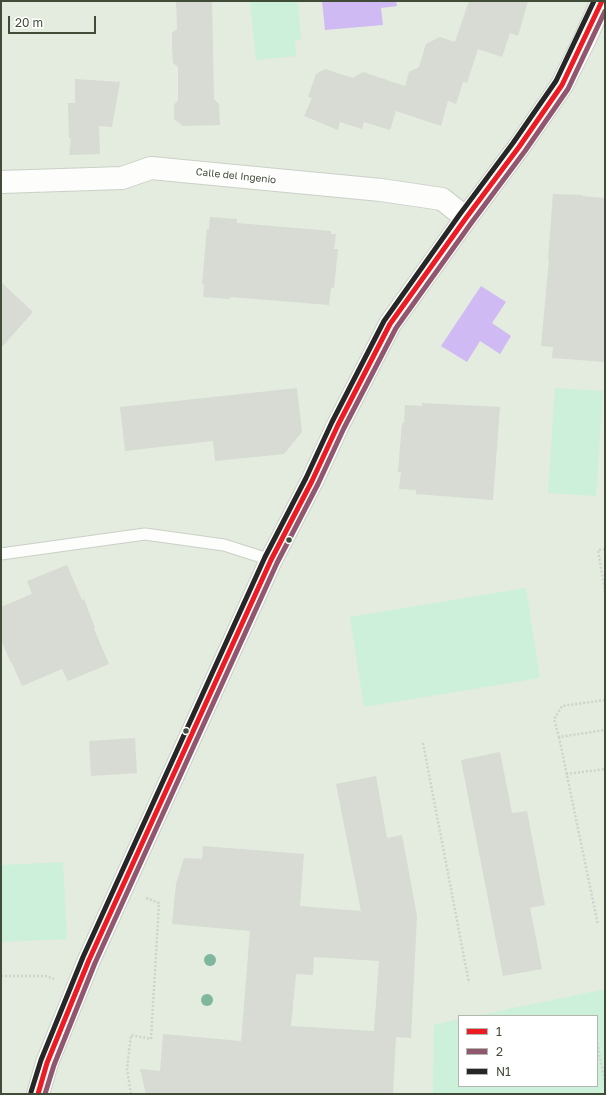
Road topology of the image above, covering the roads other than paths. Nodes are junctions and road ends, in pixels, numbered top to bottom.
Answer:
1 (602, 1) edge
2 (1, 182) edge
3 (466, 218) junction
4 (1, 554) edge
5 (271, 560) junction
6 (38, 1094) edge

1 - 3 street
2 - 3 street, Calle del Ingenio
3 - 5 street
4 - 5 lane
5 - 6 street

